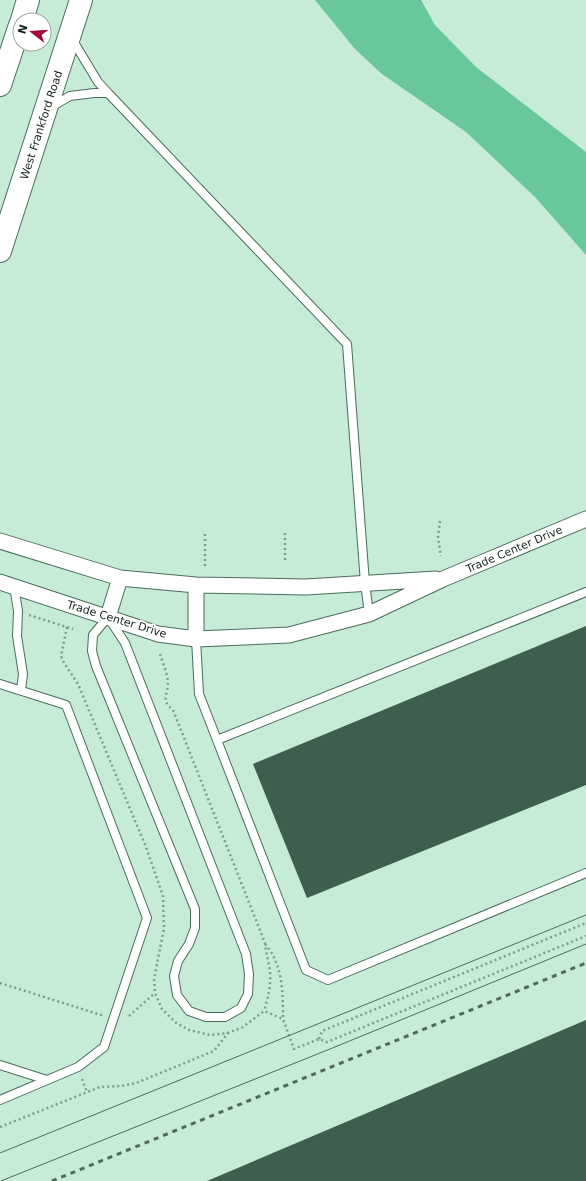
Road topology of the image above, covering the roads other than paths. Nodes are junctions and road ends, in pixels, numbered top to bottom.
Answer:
1 (28, 0) edge
2 (81, 0) edge
3 (24, 12) edge
4 (70, 36) junction
5 (12, 49) edge
6 (0, 85) edge
7 (108, 94) junction
8 (45, 111) junction
9 (0, 251) edge
10 (586, 519) edge
11 (0, 541) edge
12 (120, 578) junction
13 (443, 579) junction
14 (365, 583) junction
15 (7, 584) edge
16 (196, 585) junction
17 (586, 592) edge
18 (369, 614) junction
19 (108, 617) junction
20 (196, 639) junction
21 (0, 684) edge
22 (22, 690) junction
23 (217, 740) junction
24 (586, 873) edge
25 (0, 1065) edge
26 (47, 1080) junction
27 (0, 1100) edge

1 - 3 main road
2 - 4 main road, West Frankford Road
4 - 7 lane
4 - 8 main road, West Frankford Road
5 - 6 main road
7 - 8 lane
7 - 14 lane
8 - 9 main road, West Frankford Road
10 - 13 street, Trade Center Drive
11 - 12 street, Trade Center Drive
12 - 16 street, Trade Center Drive
12 - 19 street
13 - 14 street, Trade Center Drive
13 - 18 street, Trade Center Drive
14 - 16 street, Trade Center Drive
14 - 18 lane
15 - 19 street, Trade Center Drive
15 - 22 lane
16 - 20 street
17 - 23 lane
18 - 20 street, Trade Center Drive
19 - 19 lane
19 - 20 street, Trade Center Drive
20 - 23 lane
21 - 22 lane
22 - 26 lane
23 - 24 lane
25 - 26 lane
26 - 27 lane

